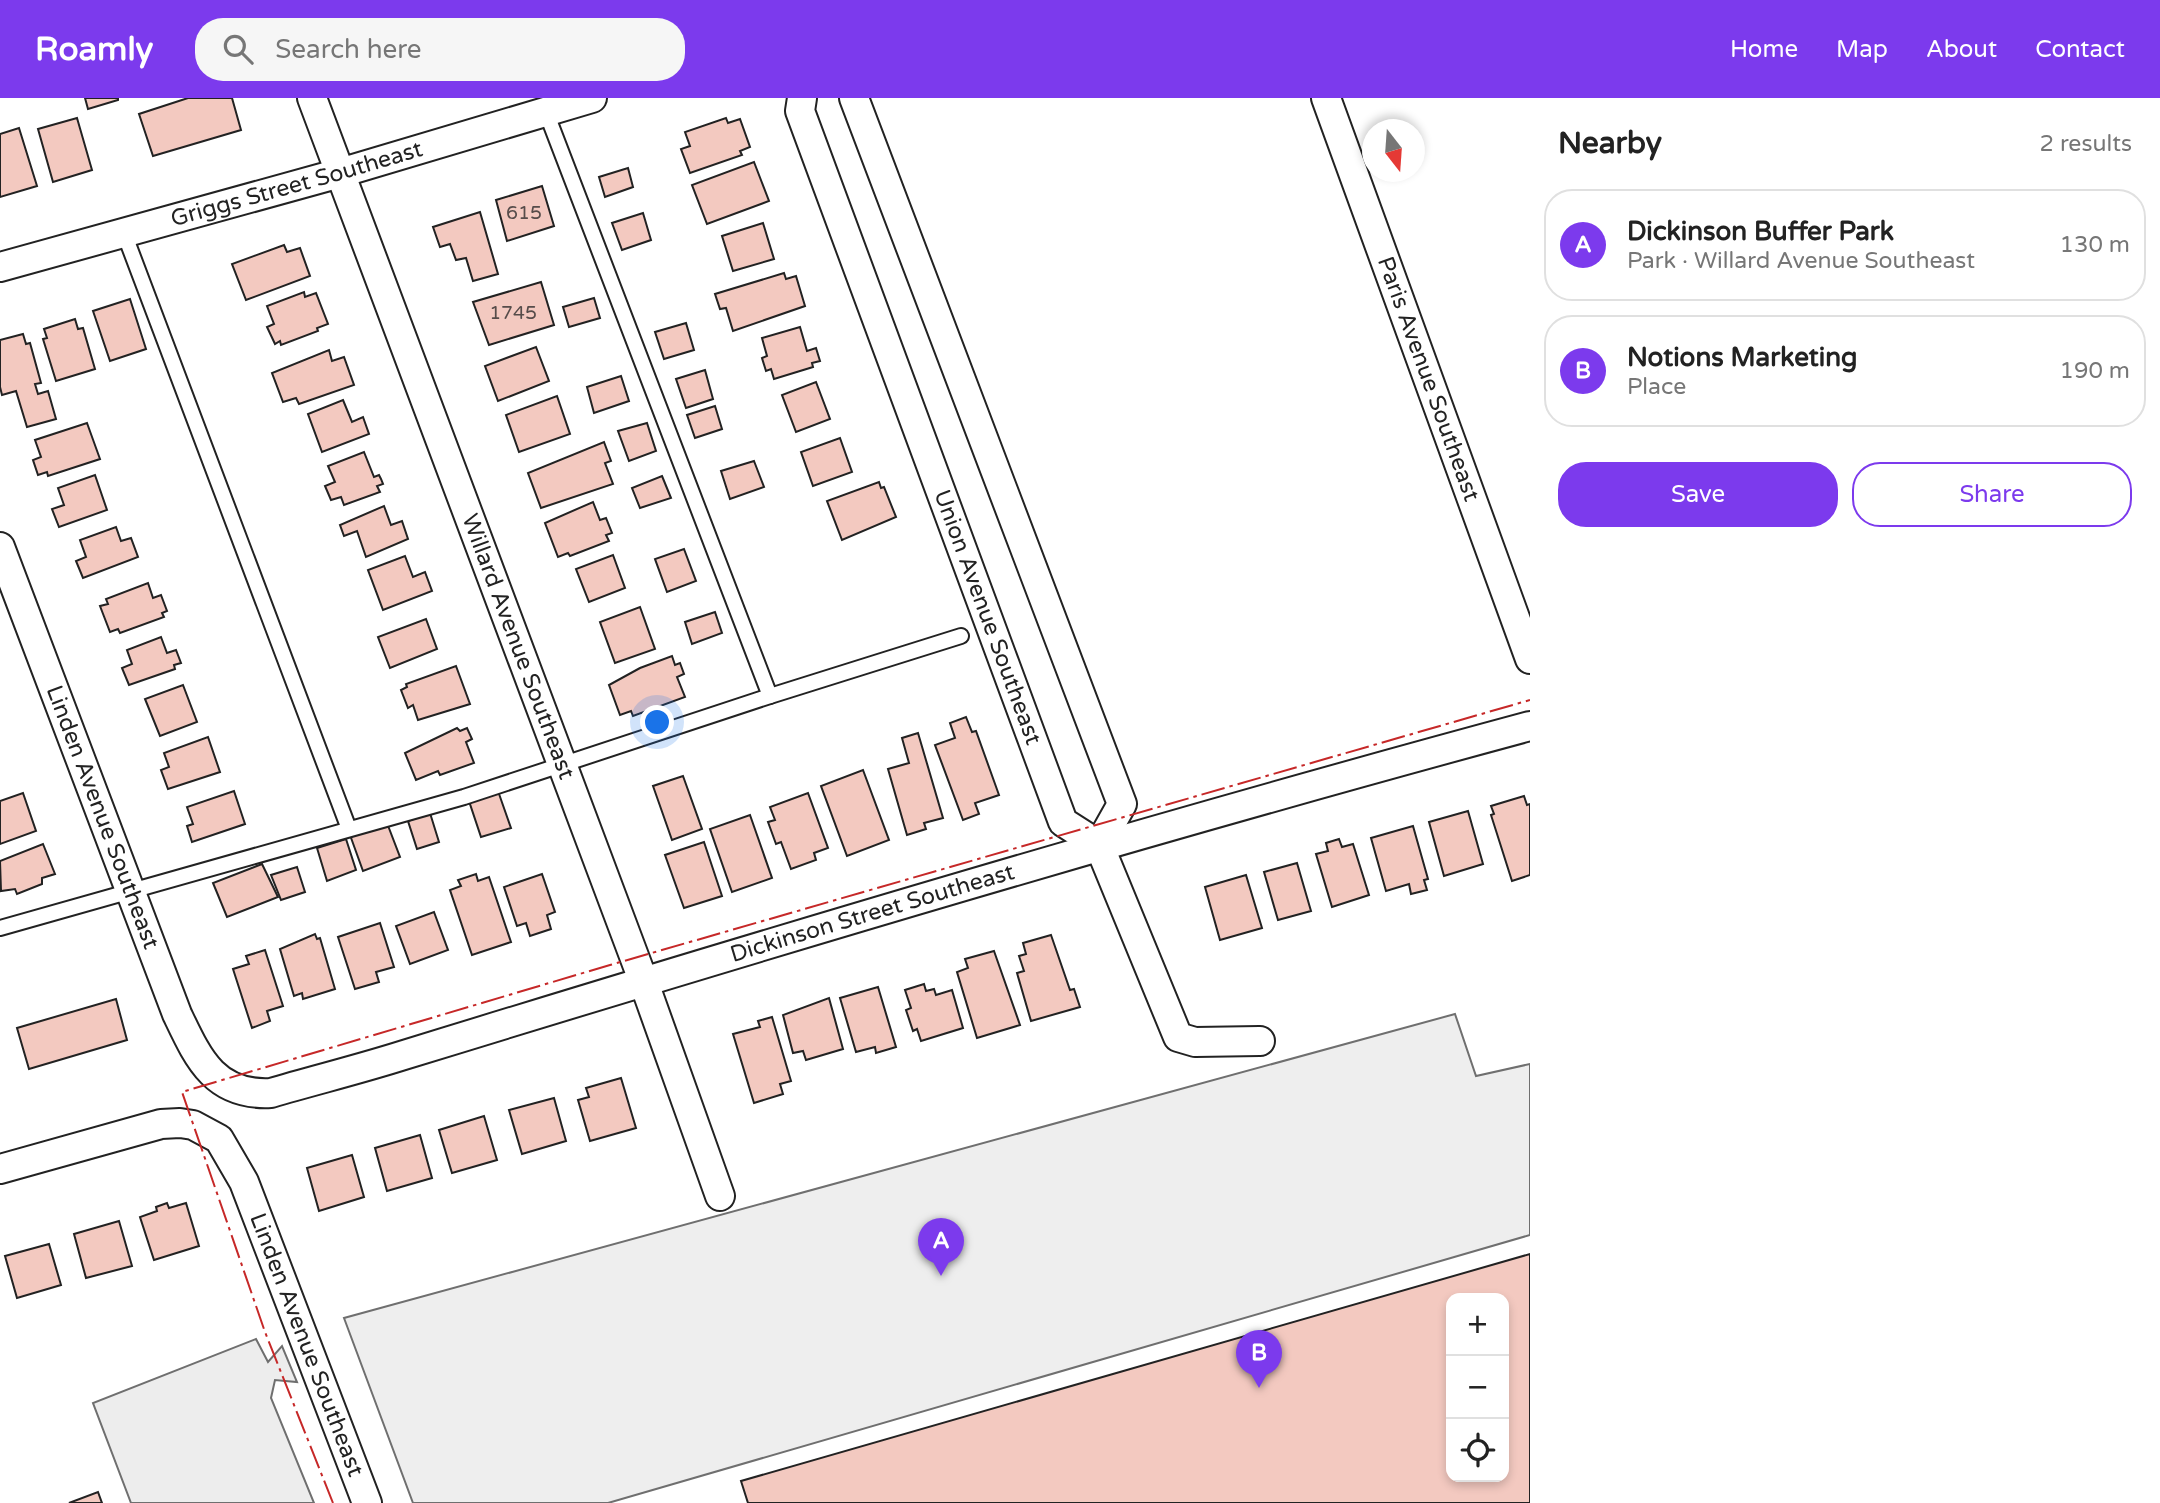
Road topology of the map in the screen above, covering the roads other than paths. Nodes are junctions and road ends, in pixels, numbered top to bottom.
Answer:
1 (312, 98) edge
2 (592, 98) edge
3 (802, 98) edge
4 (854, 98) edge
5 (1326, 98) edge
6 (546, 112) junction
7 (340, 173) junction
8 (124, 233) junction
9 (0, 267) edge
10 (0, 547) edge
11 (961, 636) dead end
12 (1530, 659) edge
13 (770, 696) junction
14 (1530, 726) edge
15 (561, 763) junction
16 (349, 829) junction
17 (1099, 845) junction
18 (131, 893) junction
19 (0, 928) edge
20 (643, 980) junction
21 (1260, 1041) dead end
22 (218, 1079) joint
23 (0, 1169) edge
24 (720, 1196) dead end
25 (367, 1503) edge

1 - 7 street, Willard Avenue Southeast
2 - 6 street, Griggs Street Southeast
3 - 17 street, Union Avenue Southeast
4 - 17 street
5 - 12 street, Paris Avenue Southeast
6 - 7 street, Griggs Street Southeast
6 - 13 lane
7 - 8 street, Griggs Street Southeast
7 - 15 street, Willard Avenue Southeast
8 - 9 street, Griggs Street Southeast
8 - 16 lane
10 - 18 street, Linden Avenue Southeast
11 - 13 lane
13 - 15 lane
14 - 17 street, Dickinson Street Southeast
15 - 16 lane
15 - 20 street, Willard Avenue Southeast
16 - 18 lane
17 - 20 street, Dickinson Street Southeast
17 - 21 street
18 - 19 lane
18 - 22 street, Linden Avenue Southeast
20 - 22 street, Dickinson Street Southeast
20 - 24 street, Willard Avenue Southeast
23 - 25 street, Linden Avenue Southeast

